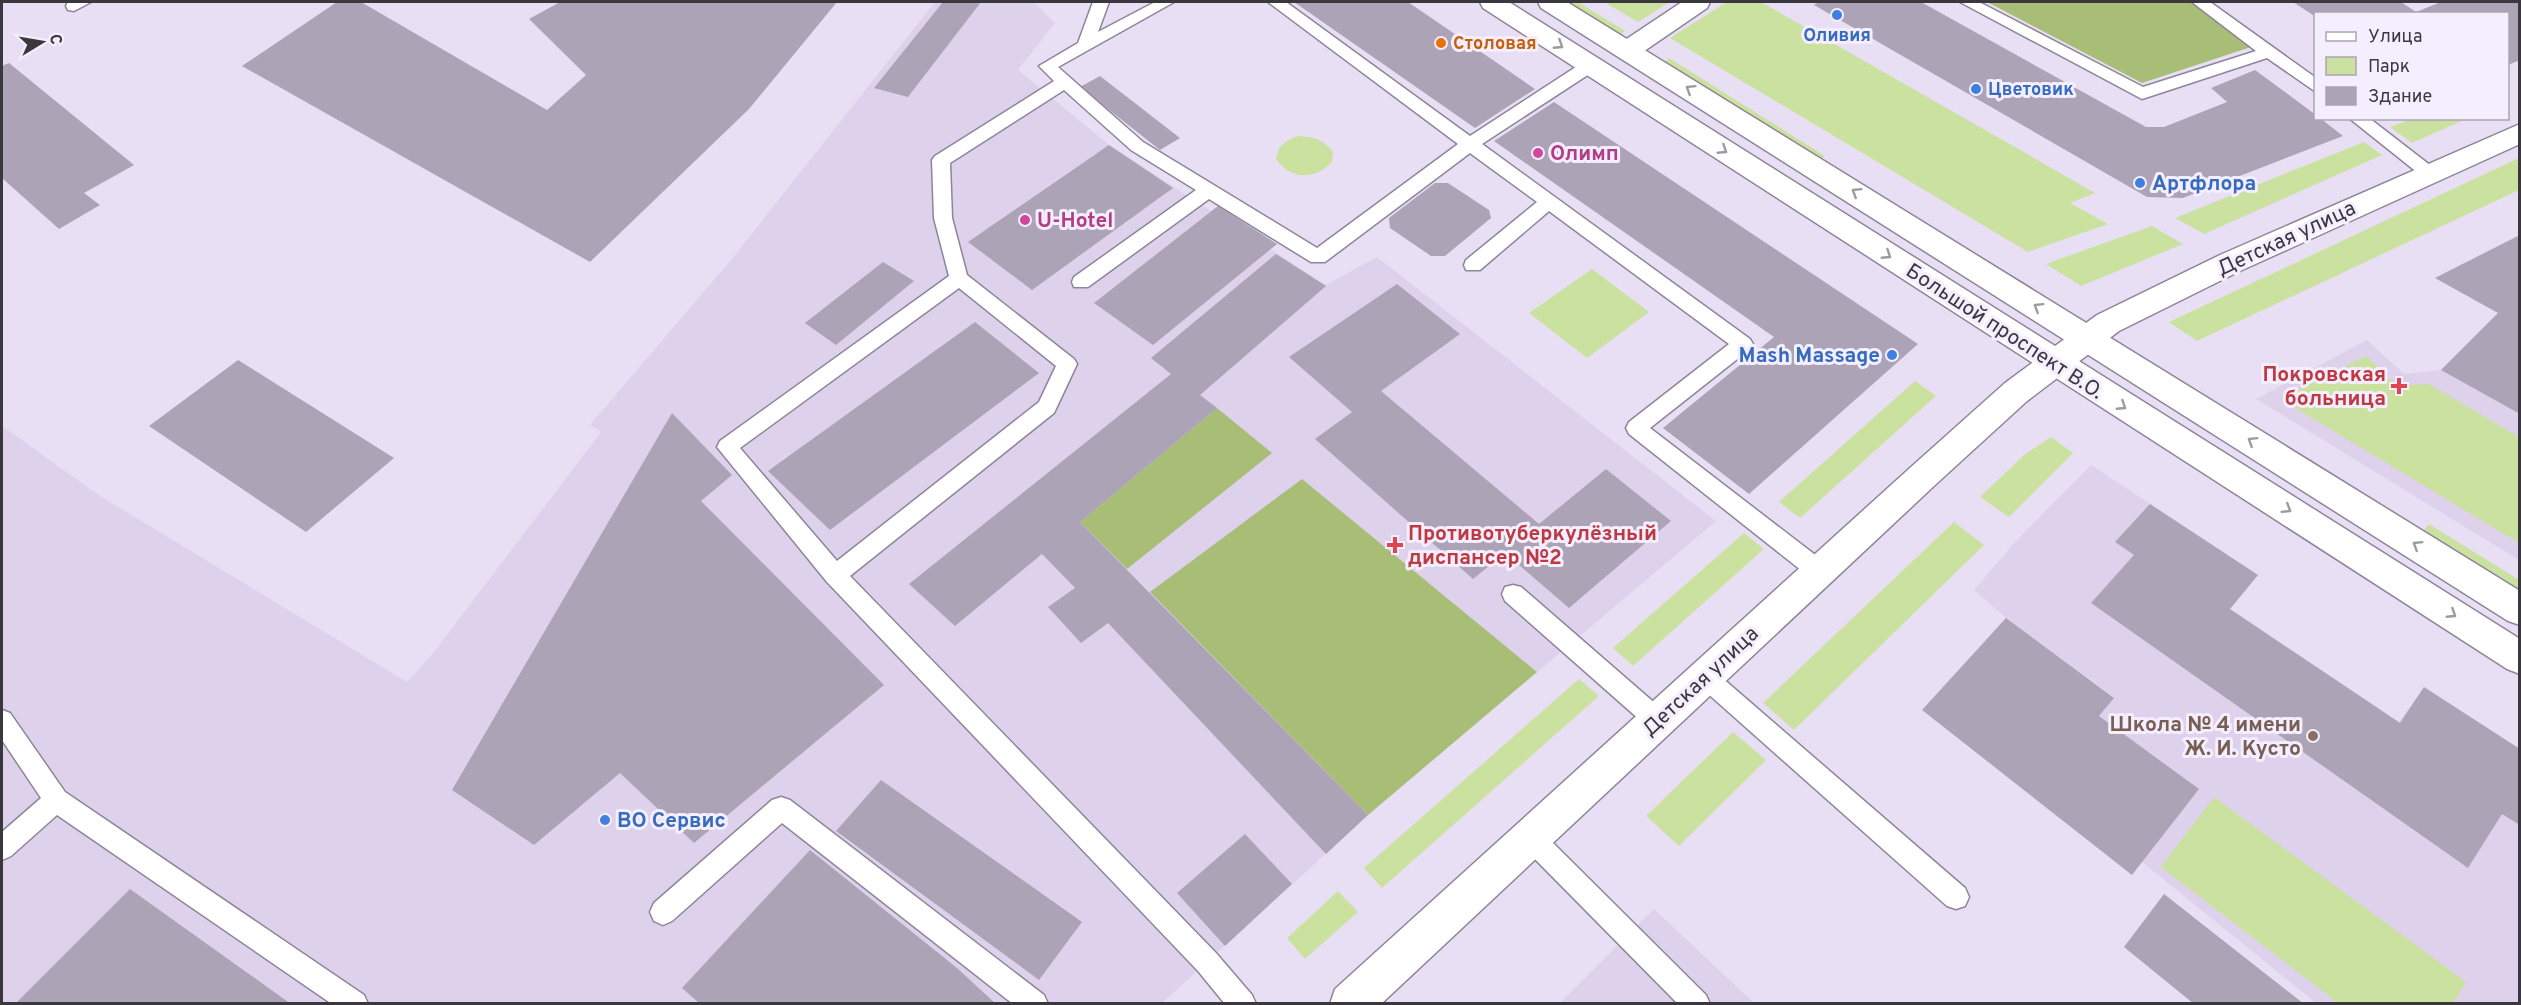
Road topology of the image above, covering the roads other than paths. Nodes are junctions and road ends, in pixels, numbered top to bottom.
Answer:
1 (1101, 2) edge
2 (1166, 2) edge
3 (1276, 2) edge
4 (1492, 2) edge
5 (1550, 2) edge
6 (1698, 2) edge
7 (1968, 2) edge
8 (2200, 2) edge
9 (1085, 45) junction
10 (1628, 50) junction
11 (2269, 52) junction
12 (1591, 65) junction
13 (1065, 82) junction
14 (2314, 86) edge
15 (2360, 120) edge
16 (2520, 134) edge
17 (1470, 144) junction
18 (2429, 173) junction
19 (1209, 190) junction
20 (1549, 202) junction
21 (1473, 265) dead end
22 (959, 278) junction
23 (1081, 282) dead end
24 (2088, 338) junction
25 (2057, 361) junction
26 (1819, 571) junction
27 (835, 574) junction
28 (1513, 594) dead end
29 (2520, 610) edge
30 (2520, 658) edge
31 (1705, 677) junction
32 (1657, 720) junction
33 (2, 721) edge
34 (56, 800) junction
35 (1530, 837) junction
36 (2, 848) edge
37 (1956, 897) dead end
38 (663, 912) dead end
39 (355, 1004) edge
40 (1035, 1004) edge
41 (1243, 1004) edge
42 (1350, 1004) edge
43 (1697, 1004) edge

1 - 9 lane
2 - 9 lane
3 - 17 lane
4 -> 12 main road, Большой проспект В.О.
5 - 10 main road, Большой проспект В.О.
6 - 10 main road
7 - 11 lane
8 - 11 lane
9 - 13 lane
24 -> 10 main road, Большой проспект В.О.
11 - 14 lane
12 - 17 lane
12 -> 25 main road, Большой проспект В.О.
13 - 19 lane
13 - 22 lane
15 - 18 lane
16 - 18 main road, Детская улица
17 - 19 lane
17 - 20 lane
18 - 24 main road, Детская улица
19 - 23 lane
20 - 21 lane
20 - 26 lane
22 - 27 lane
22 - 27 lane
24 - 25 main road, Детская улица
29 -> 24 main road, Большой проспект В.О.
25 - 26 main road, Детская улица
25 -> 30 main road, Большой проспект В.О.
26 - 31 main road, Детская улица
27 - 41 lane
28 - 32 lane
31 - 32 main road, Детская улица
31 - 37 lane
32 - 35 main road, Детская улица
33 - 34 lane
34 - 36 lane
34 - 39 lane
35 - 42 main road, Детская улица
35 - 43 lane
38 - 40 lane

